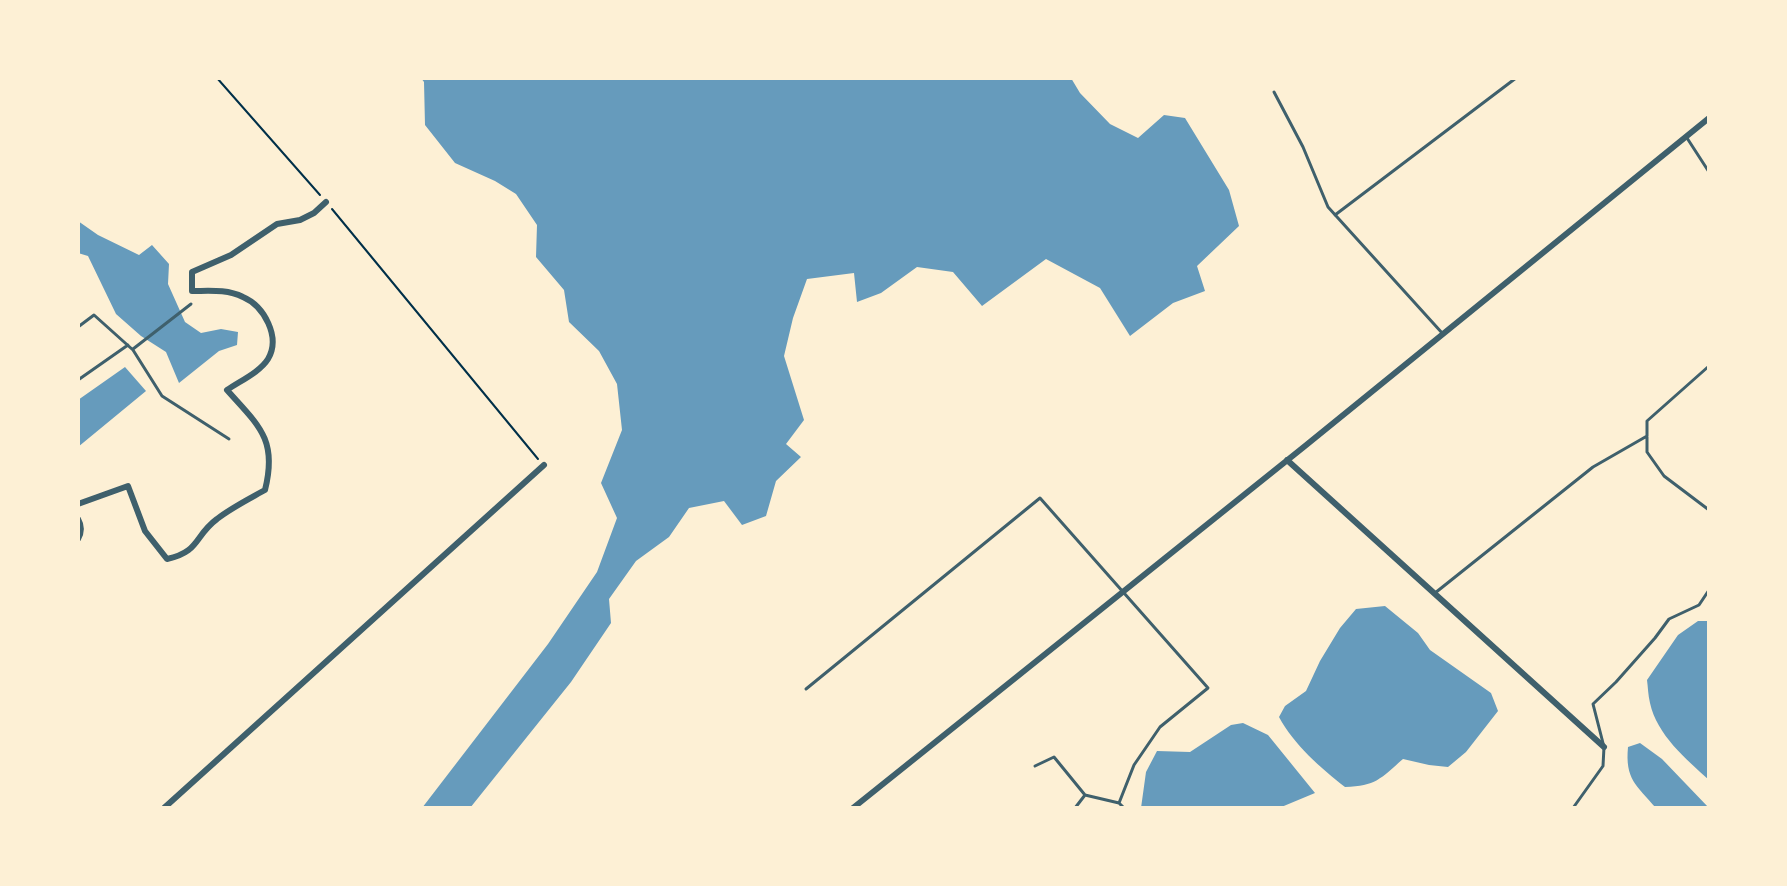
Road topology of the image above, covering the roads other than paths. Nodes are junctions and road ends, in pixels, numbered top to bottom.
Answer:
1 (1516, 78) edge
2 (1274, 92) dead end
3 (1709, 118) edge
4 (1686, 137) junction
5 (1709, 172) edge
6 (326, 202) road end
7 (1335, 215) junction
8 (190, 304) dead end
9 (78, 327) edge
10 (1443, 334) junction
11 (128, 345) junction
12 (133, 350) junction
13 (1709, 366) edge
14 (78, 380) edge
15 (1647, 436) junction
16 (229, 439) dead end
17 (1287, 460) junction
18 (544, 465) road end
19 (78, 504) edge
20 (1709, 510) edge
21 (78, 519) edge
22 (78, 539) edge
23 (1709, 590) edge
24 (1122, 591) junction
25 (1435, 593) junction
26 (806, 689) dead end
27 (1604, 747) junction
28 (1035, 766) dead end
29 (1085, 795) junction
30 (1119, 802) junction
31 (164, 808) edge
32 (853, 808) edge
33 (1075, 808) edge
34 (1124, 808) edge
35 (1573, 808) edge

1 - 7 lane
2 - 7 lane
3 - 4 street
4 - 5 lane
4 - 10 street
6 - 19 street
7 - 10 lane
8 - 12 lane
9 - 11 lane
10 - 17 street
11 - 12 lane
11 - 14 lane
12 - 16 lane
13 - 15 lane
15 - 20 lane
15 - 25 lane
17 - 24 street
17 - 25 street
18 - 31 street
21 - 22 street
23 - 27 lane
24 - 26 lane
24 - 30 lane
24 - 32 street
25 - 27 street
27 - 35 lane
28 - 29 lane
29 - 30 lane
29 - 33 lane
30 - 34 lane

